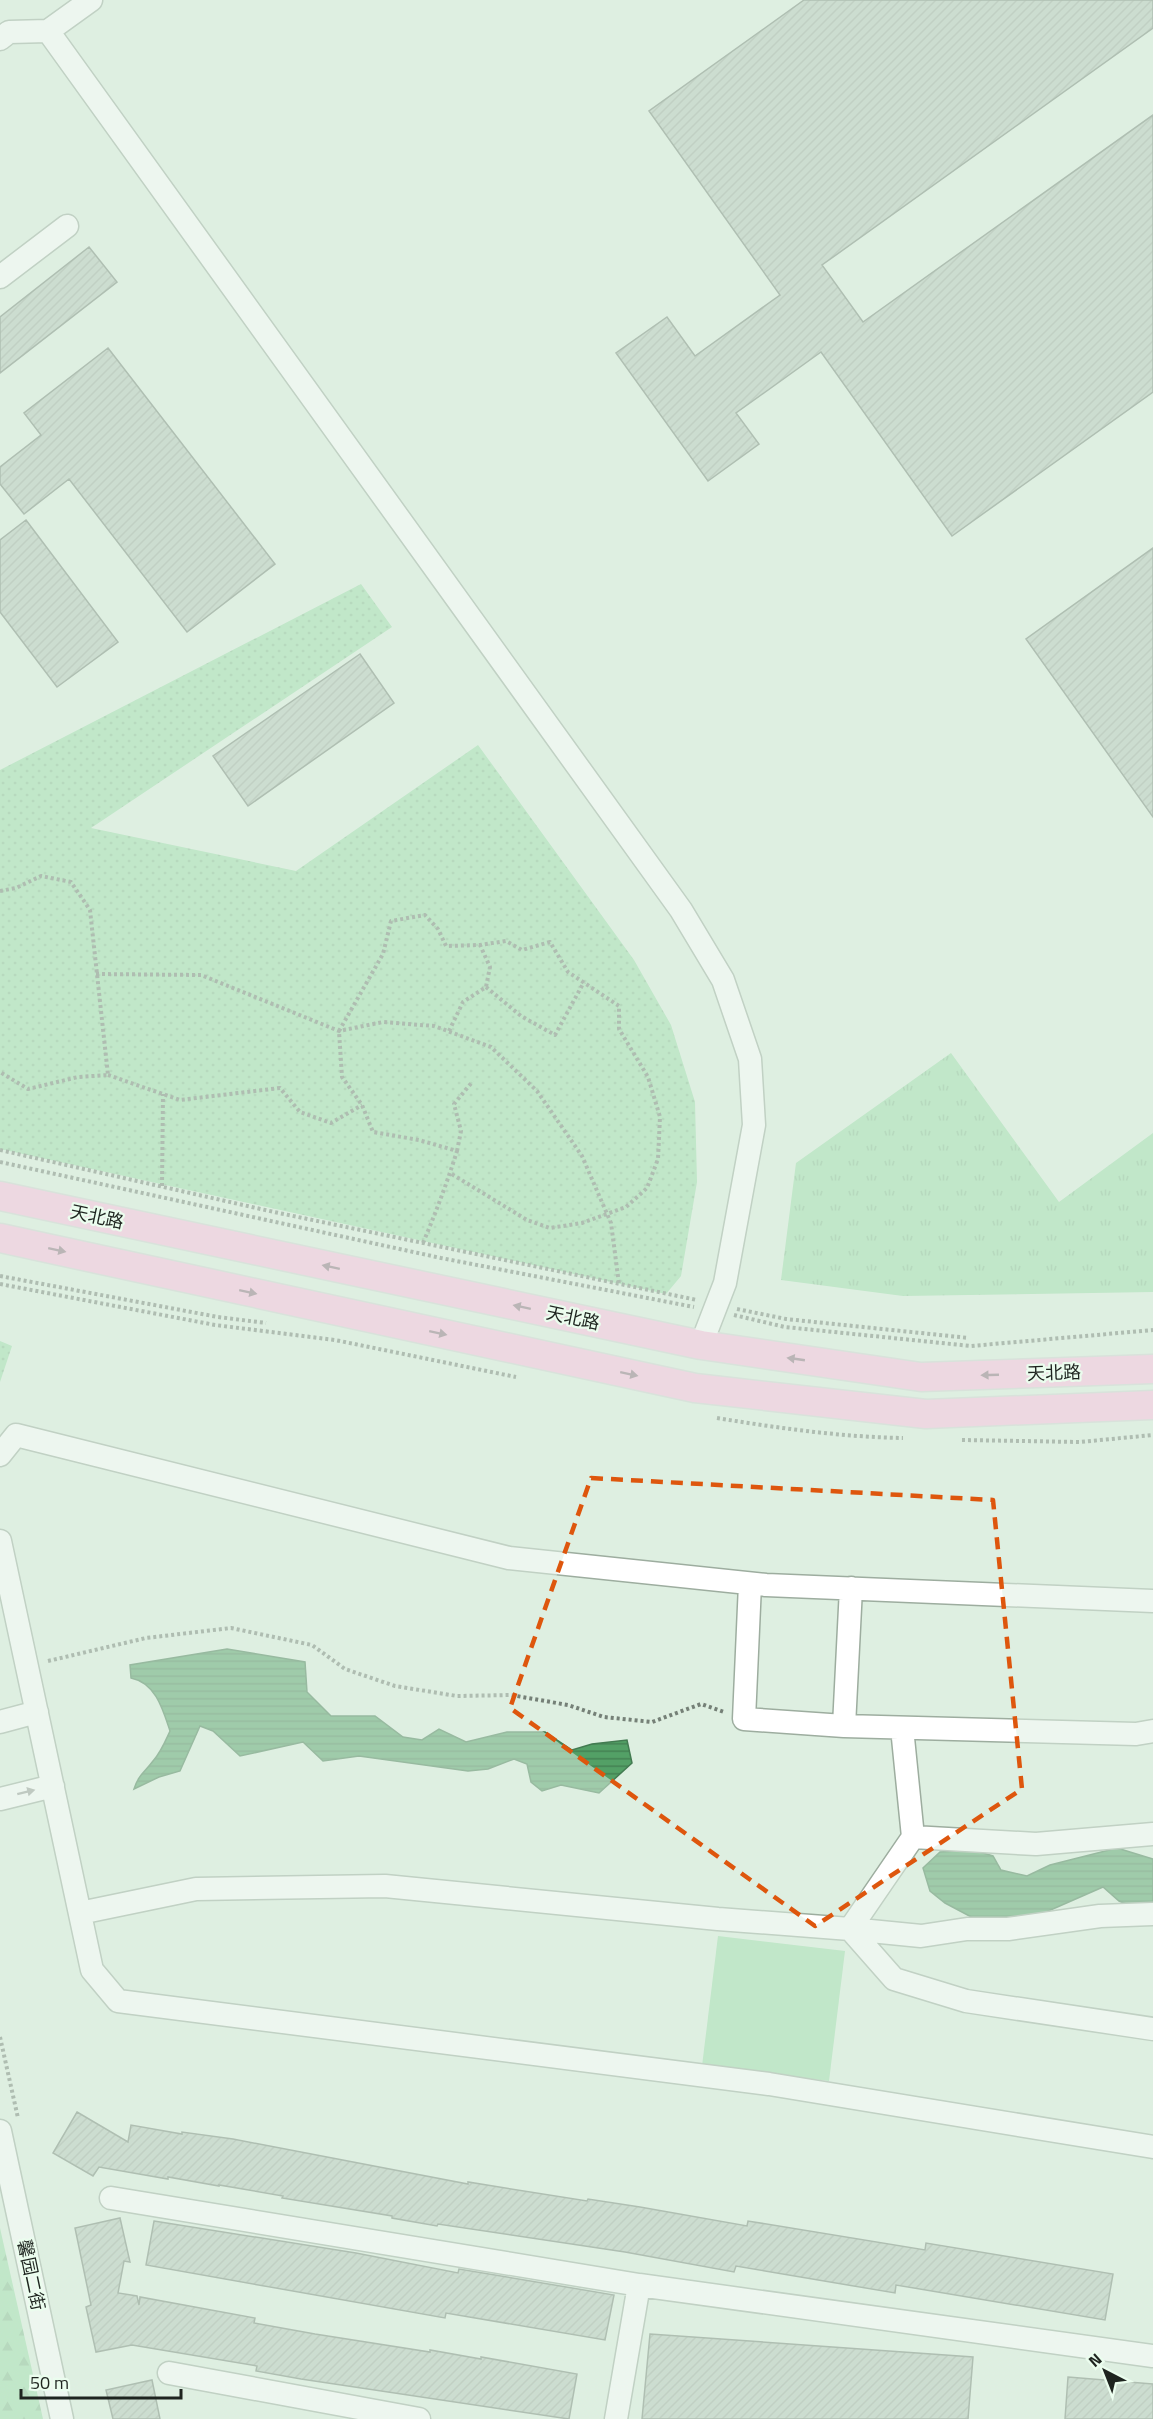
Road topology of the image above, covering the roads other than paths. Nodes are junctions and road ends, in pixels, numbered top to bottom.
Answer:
1 (91, 0) edge
2 (48, 31) junction
3 (0, 39) edge
4 (67, 226) dead end
5 (0, 277) edge
6 (0, 1196) edge
7 (0, 1238) edge
8 (701, 1345) junction
9 (1153, 1369) edge
10 (1153, 1405) edge
11 (0, 1455) edge
12 (0, 1541) edge
13 (750, 1584) junction
14 (851, 1588) junction
15 (1153, 1602) edge
16 (37, 1712) junction
17 (0, 1722) edge
18 (844, 1726) junction
19 (902, 1728) junction
20 (1153, 1731) edge
21 (52, 1786) junction
22 (0, 1799) edge
23 (1153, 1834) edge
24 (913, 1837) junction
25 (80, 1913) junction
26 (1153, 1914) edge
27 (850, 1929) junction
28 (1153, 2029) edge
29 (0, 2131) edge
30 (1153, 2147) edge
31 (111, 2198) dead end
32 (639, 2285) junction
33 (1153, 2356) edge
34 (169, 2373) dead end
35 (62, 2419) edge
36 (419, 2419) edge
37 (616, 2419) edge

1 - 2 street
2 - 3 street
2 - 8 street
4 - 5 street
8 -> 6 main road, 天北路
7 -> 10 main road, 天北路
9 -> 8 main road, 天北路
11 - 13 street
12 - 16 street
13 - 14 street
13 - 18 street
14 - 15 street
14 - 18 street
16 - 17 street
16 - 21 street
18 - 19 street
19 - 20 street
19 - 24 street
22 -> 21 street
21 - 25 street
23 - 24 street
24 - 27 street
25 - 27 street
25 - 30 street
26 - 27 street
27 - 28 street
29 - 35 street, 馨园二街
31 - 32 street
32 - 33 street
32 - 37 street
34 - 36 street

